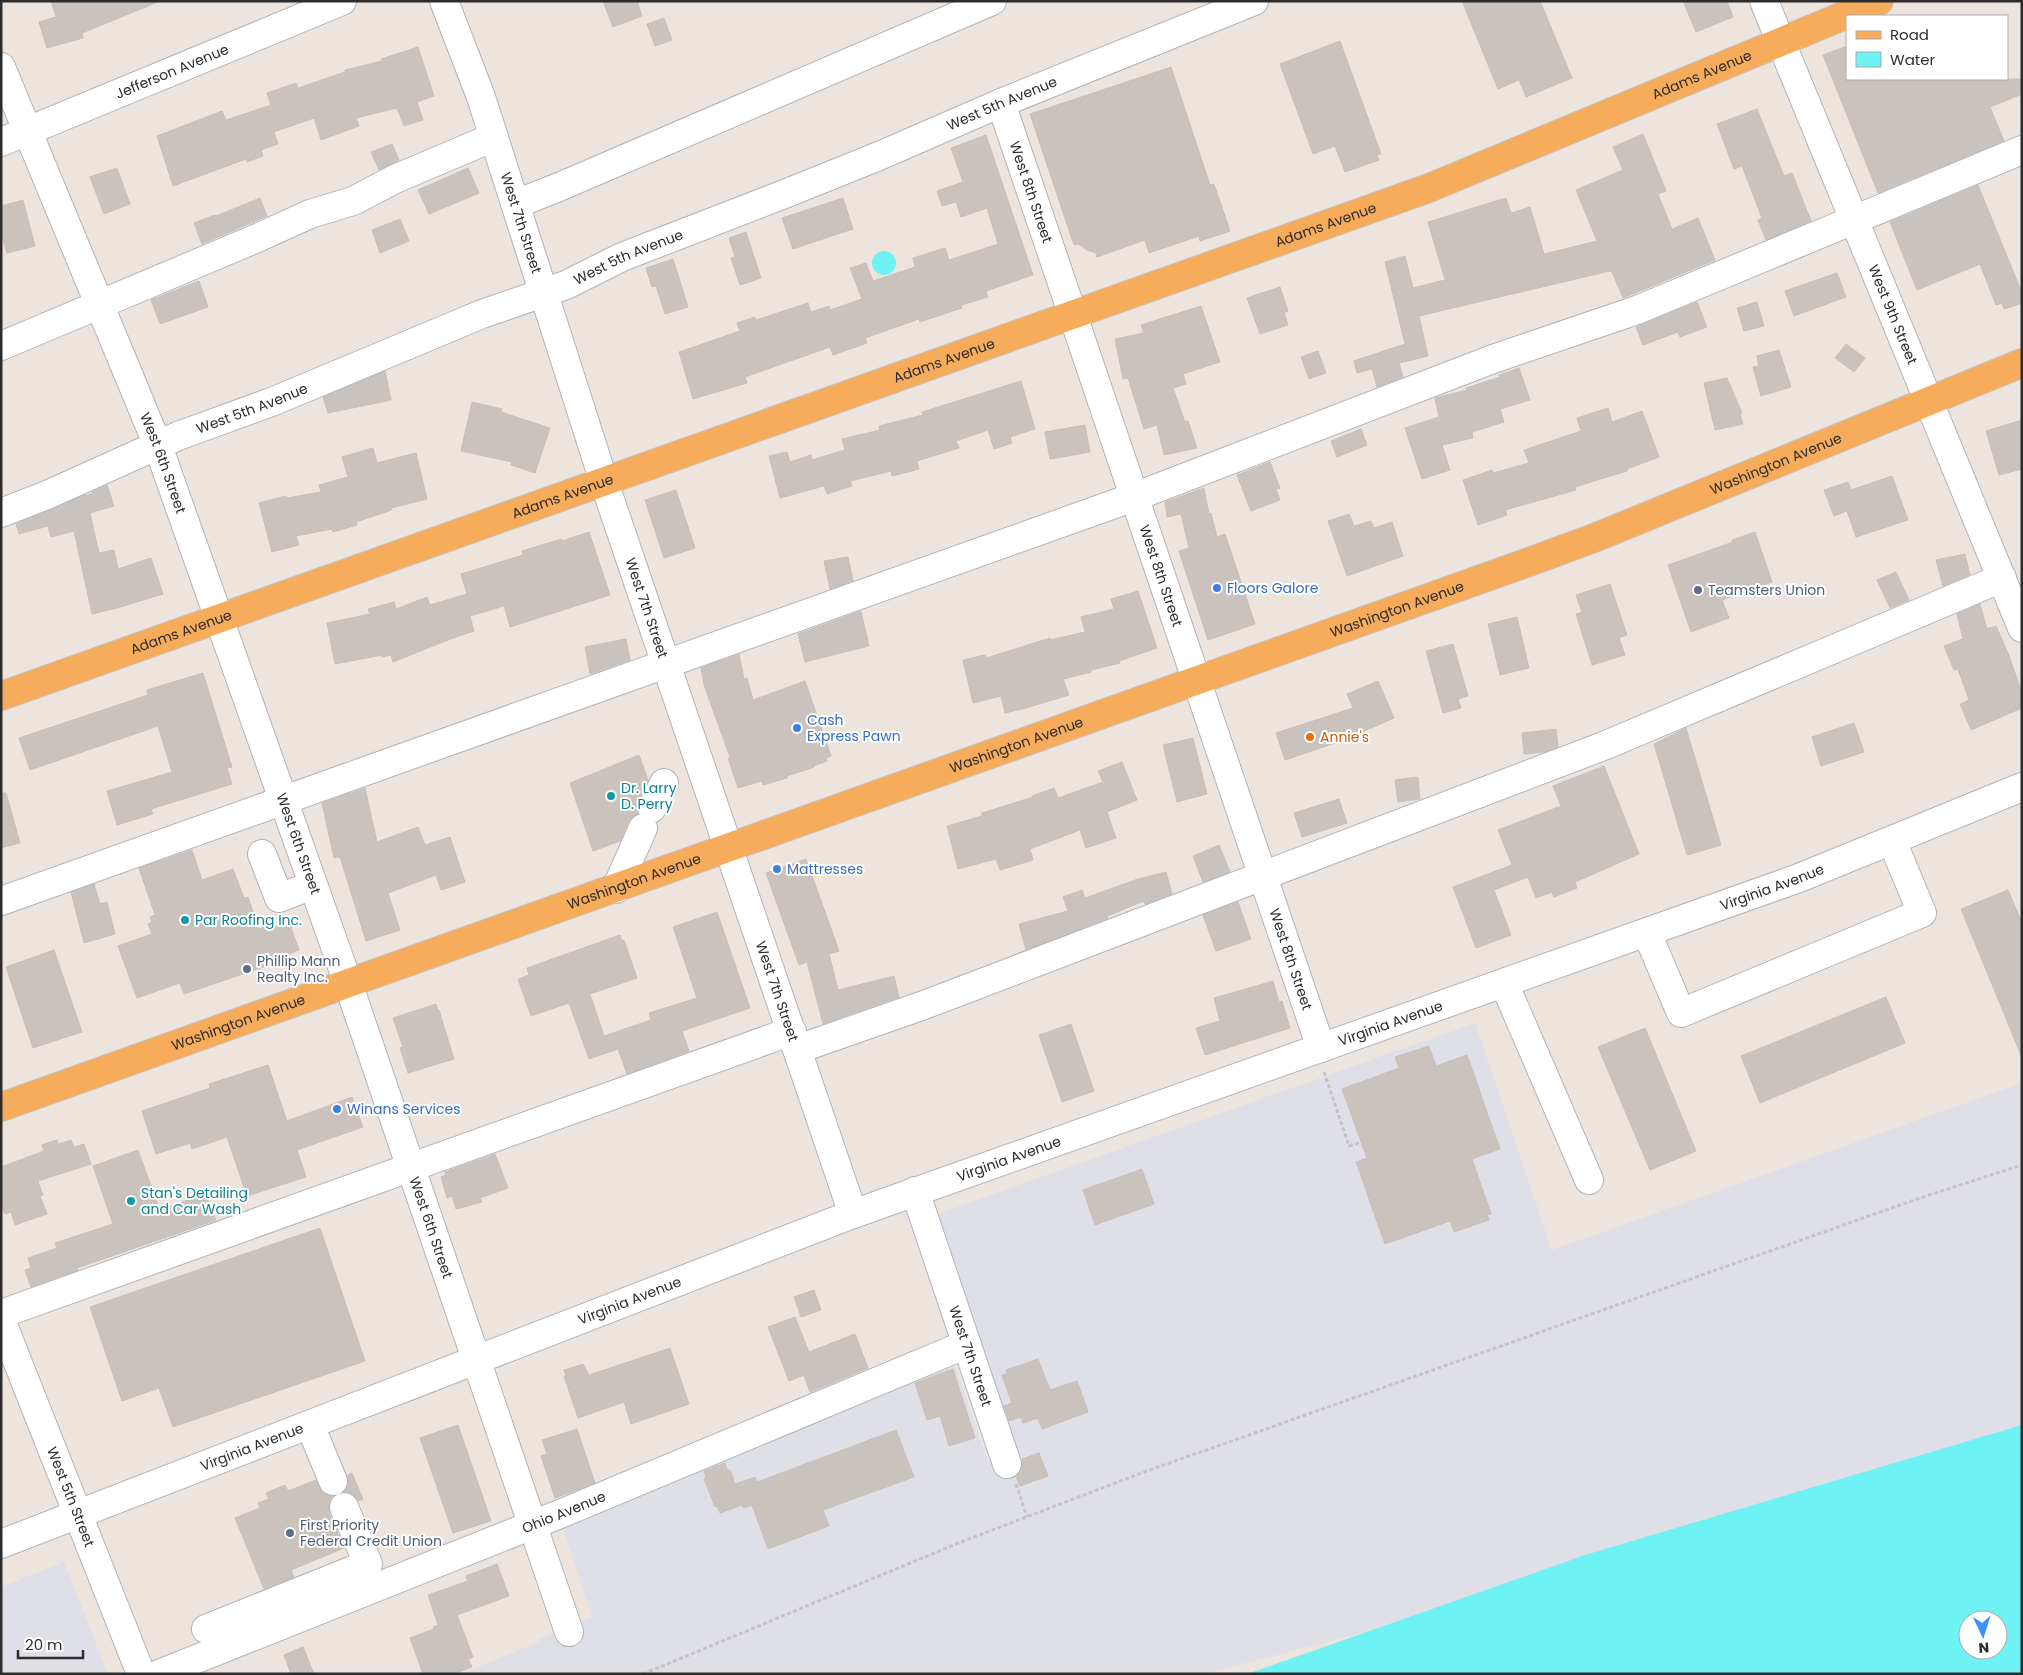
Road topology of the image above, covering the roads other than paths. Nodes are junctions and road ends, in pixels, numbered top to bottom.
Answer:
1 (342, 1) edge
2 (444, 1) edge
3 (992, 1) edge
4 (1254, 1) edge
5 (1764, 1) edge
6 (1879, 1) edge
7 (1781, 42) junction
8 (1, 67) edge
9 (1001, 102) junction
10 (28, 131) junction
11 (494, 136) junction
12 (1, 142) edge
13 (2022, 150) edge
14 (516, 204) junction
15 (1854, 220) junction
16 (544, 292) junction
17 (101, 305) junction
18 (1072, 314) junction
19 (1, 346) edge
20 (2022, 363) edge
21 (1929, 401) junction
22 (158, 446) junction
23 (604, 482) junction
24 (1134, 497) junction
25 (1, 513) edge
26 (2002, 578) junction
27 (220, 618) junction
28 (2022, 628) edge
29 (666, 664) junction
30 (1196, 681) junction
31 (1, 696) edge
32 (664, 783) dead end
33 (2022, 787) edge
34 (283, 800) junction
35 (1892, 841) junction
36 (728, 848) junction
37 (262, 854) dead end
38 (1263, 875) junction
39 (313, 885) junction
40 (616, 888) junction
41 (1, 901) edge
42 (1647, 933) junction
43 (348, 984) junction
44 (1504, 984) junction
45 (795, 1040) junction
46 (1322, 1060) junction
47 (1, 1107) edge
48 (412, 1167) junction
49 (1589, 1180) dead end
50 (915, 1191) junction
51 (853, 1214) junction
52 (1, 1314) edge
53 (1, 1320) edge
54 (967, 1344) junction
55 (477, 1361) junction
56 (310, 1425) junction
57 (1007, 1464) dead end
58 (334, 1481) dead end
59 (344, 1507) dead end
60 (78, 1514) junction
61 (532, 1525) junction
62 (1, 1544) edge
63 (206, 1629) dead end
64 (569, 1632) dead end
65 (141, 1674) edge
66 (159, 1674) edge

1 - 10 street, Jefferson Avenue
2 - 11 street, West 7th Street
3 - 14 street
4 - 9 street, West 5th Avenue
5 - 7 street, West 9th Street
6 - 7 main road, Adams Avenue
7 - 15 street, West 9th Street
7 - 18 main road, Adams Avenue
8 - 10 street, West 6th Street
9 - 16 street, West 5th Avenue
9 - 18 street, West 8th Street
10 - 12 street, Jefferson Avenue
10 - 17 street, West 6th Street
11 - 14 street, West 7th Street
11 - 17 street
13 - 15 street
14 - 16 street, West 7th Street
15 - 21 street, West 9th Street
15 - 24 street
16 - 22 street, West 5th Avenue
16 - 23 street, West 7th Street
17 - 19 street
17 - 22 street, West 6th Street
18 - 23 main road, Adams Avenue
18 - 24 street, West 8th Street
20 - 21 main road, Washington Avenue
21 - 26 street, West 9th Street
21 - 30 main road, Washington Avenue
22 - 25 street, West 5th Avenue
22 - 27 street, West 6th Street
23 - 27 main road, Adams Avenue
23 - 29 street, West 7th Street
24 - 29 street
24 - 30 street, West 8th Street
26 - 28 street, West 9th Street
26 - 38 street
27 - 31 main road, Adams Avenue
27 - 34 street, West 6th Street
29 - 34 street
29 - 36 street, West 7th Street
30 - 36 main road, Washington Avenue
30 - 38 street, West 8th Street
32 - 40 street
33 - 35 street, Virginia Avenue
34 - 39 street, West 6th Street
34 - 41 street
35 - 42 street, Virginia Avenue
35 - 42 street
36 - 40 main road, Washington Avenue
36 - 45 street, West 7th Street
37 - 39 street
38 - 45 street
38 - 46 street, West 8th Street
39 - 43 street, West 6th Street
40 - 43 main road, Washington Avenue
42 - 44 street, Virginia Avenue
43 - 47 main road, Washington Avenue
43 - 48 street, West 6th Street
44 - 46 street, Virginia Avenue
44 - 49 street
45 - 48 street
45 - 51 street, West 7th Street
46 - 50 street, Virginia Avenue
48 - 52 street
48 - 55 street, West 6th Street
50 - 51 street, Virginia Avenue
50 - 54 street, West 7th Street
51 - 55 street, Virginia Avenue
53 - 60 street, West 5th Street
54 - 57 street, West 7th Street
54 - 61 street, Ohio Avenue
55 - 56 street, Virginia Avenue
55 - 61 street, West 6th Street
56 - 58 street
56 - 60 street, Virginia Avenue
59 - 63 street
60 - 62 street, Virginia Avenue
60 - 65 street, West 5th Street
61 - 64 street, West 6th Street
61 - 66 street, Ohio Avenue

